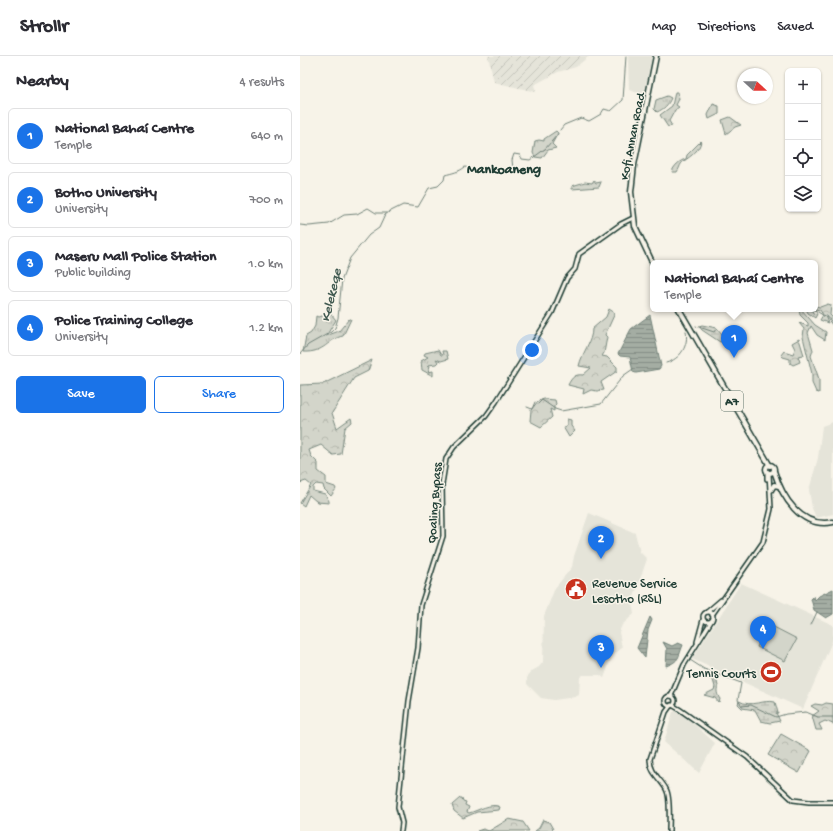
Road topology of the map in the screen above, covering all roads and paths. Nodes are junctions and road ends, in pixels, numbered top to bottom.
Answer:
1 (656, 56) edge
2 (633, 218) junction
3 (651, 260) edge
4 (681, 312) edge
5 (770, 470) junction
6 (778, 486) junction
7 (771, 490) junction
8 (785, 495) junction
9 (770, 513) junction
10 (833, 522) edge
11 (736, 584) junction
12 (707, 612) junction
13 (712, 615) junction
14 (703, 620) junction
15 (712, 620) junction
16 (694, 649) junction
17 (676, 685) junction
18 (671, 696) junction
19 (675, 701) junction
20 (666, 704) junction
21 (671, 705) junction
22 (679, 709) junction
23 (666, 712) junction
24 (833, 802) edge
25 (401, 831) edge
26 (669, 831) edge

1 - 2 main road, Kofi Annan Road
2 - 3 main road, Kofi Annan Road
2 - 25 main road, Qoaling Bypass
4 - 5 main road, A7
5 - 6 main road, A7
5 - 7 main road
5 - 8 main road, A7
5 - 9 main road
6 - 7 main road
6 - 8 main road, A7
7 - 9 main road
8 - 10 main road, A7
9 - 11 main road
11 - 12 main road
11 - 13 main road
12 - 13 main road
12 - 14 main road
13 - 15 main road
14 - 15 main road
14 - 16 main road
15 - 16 main road
16 - 17 main road
17 - 18 main road
17 - 19 main road
18 - 19 main road
18 - 20 main road
19 - 21 main road
19 - 22 main road
20 - 21 main road
20 - 23 main road
21 - 22 main road
21 - 23 main road
22 - 24 main road
23 - 26 main road

